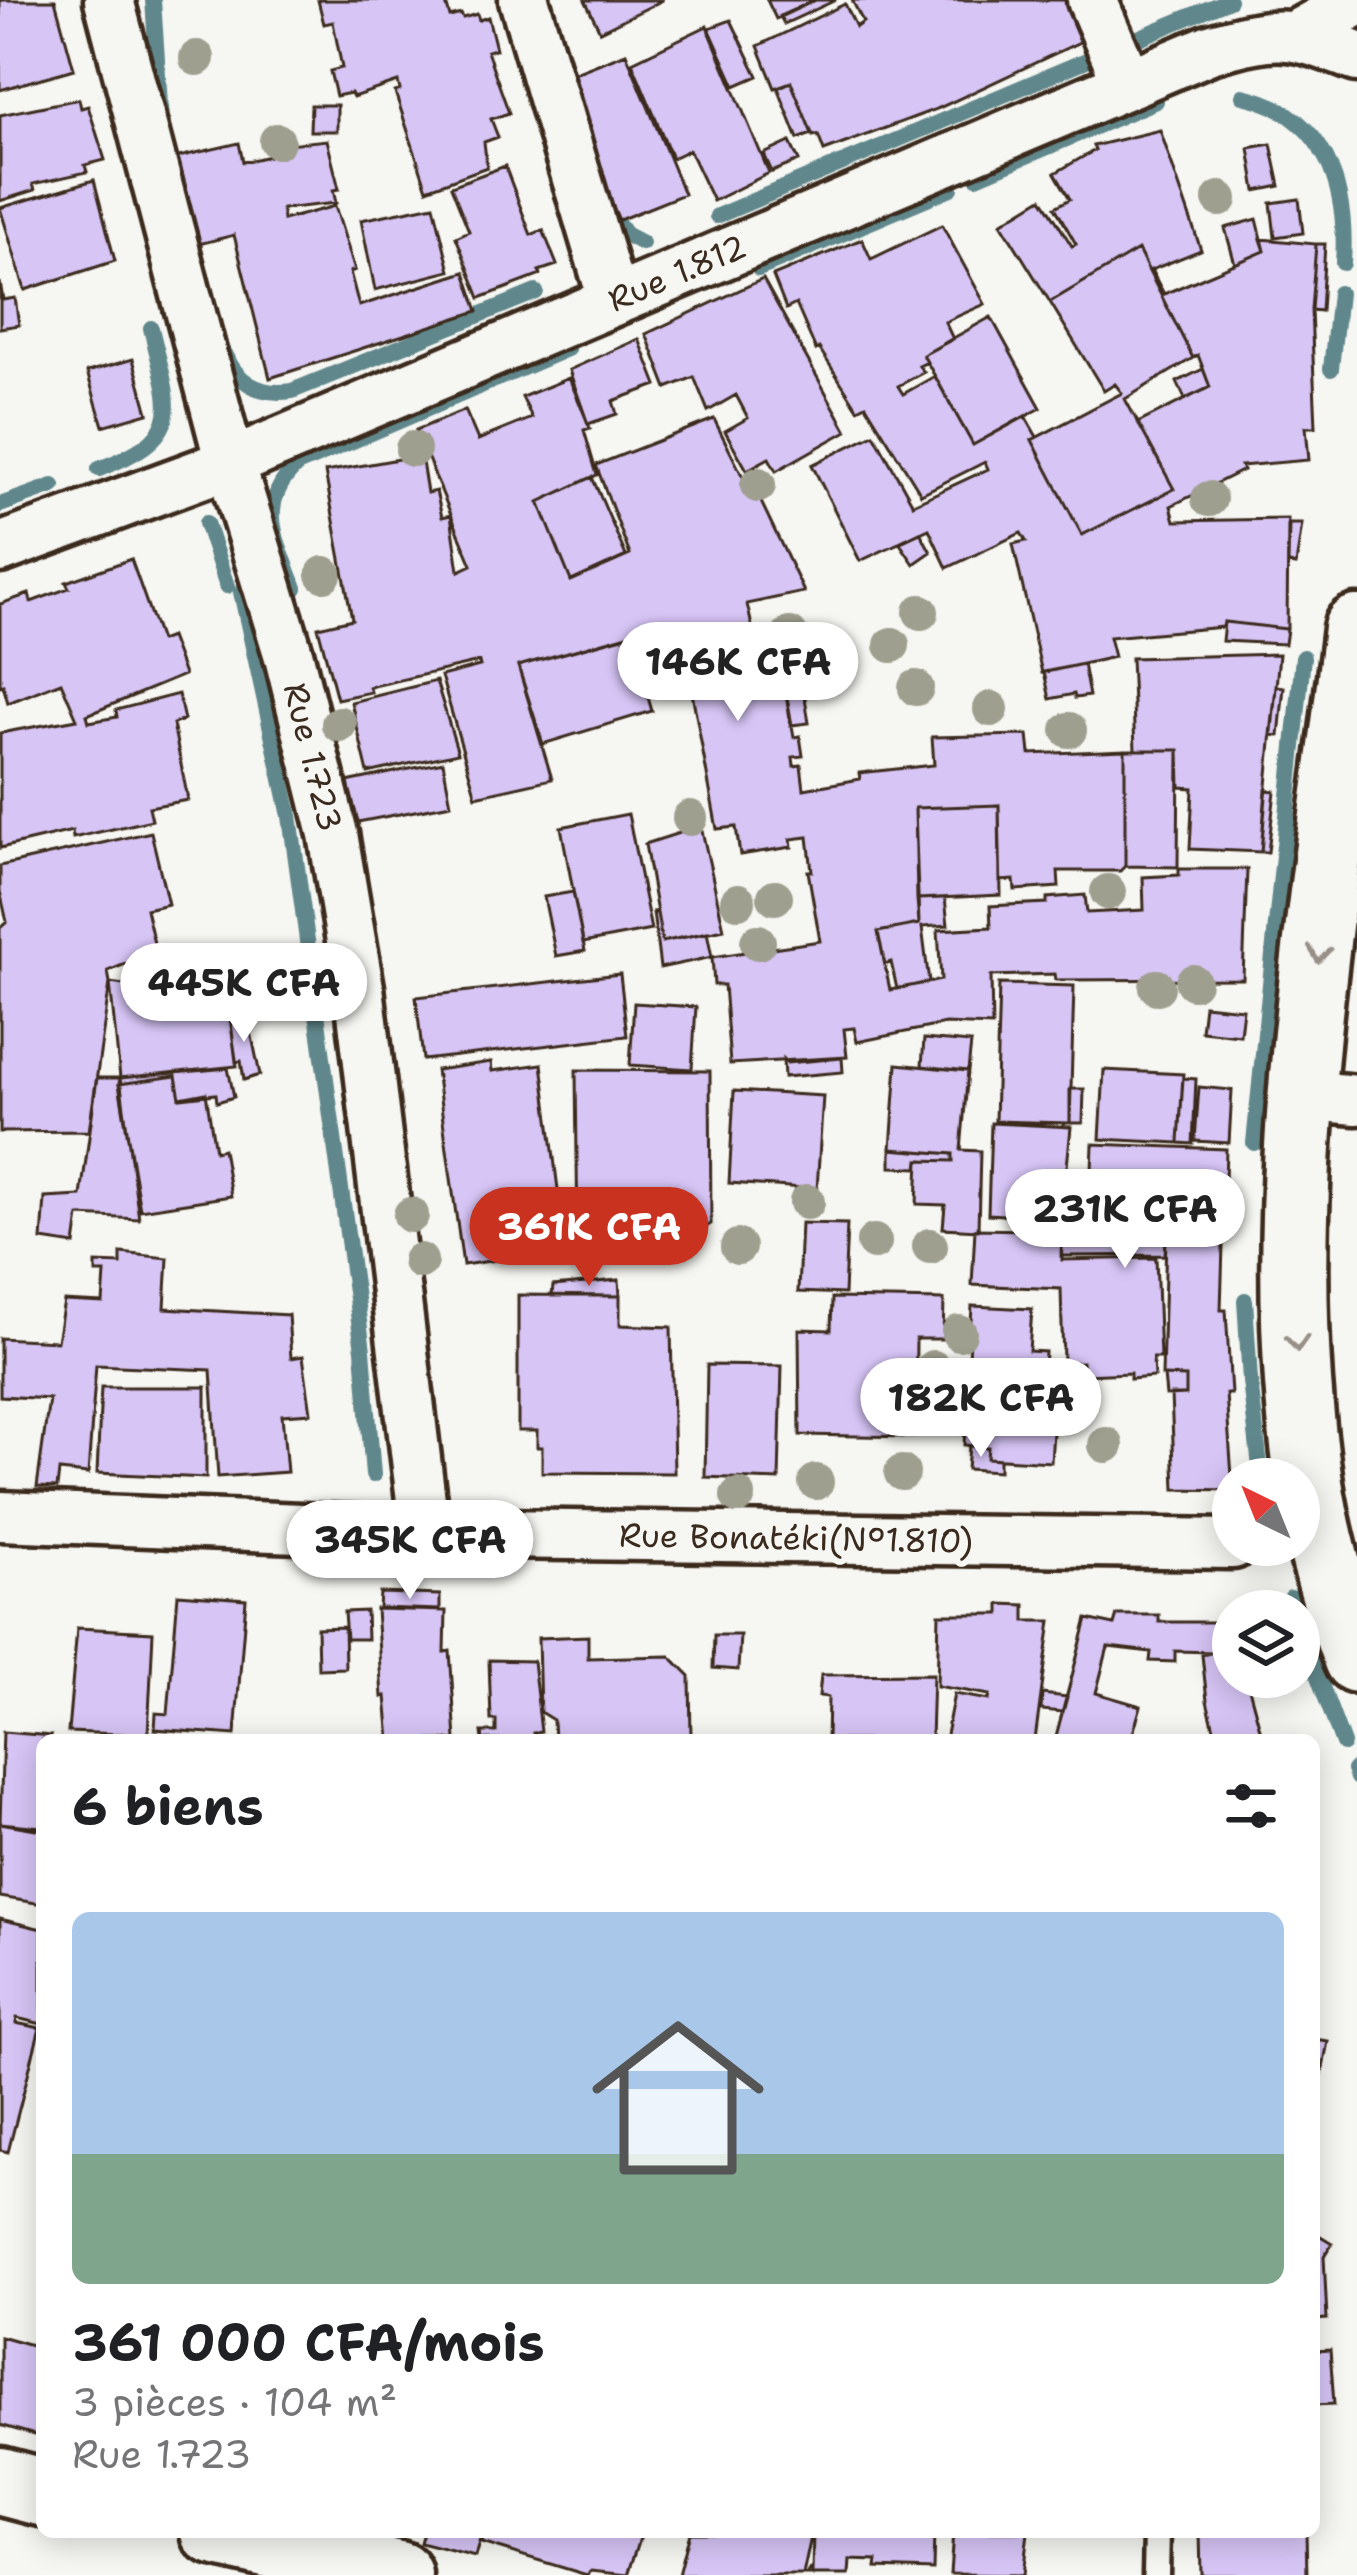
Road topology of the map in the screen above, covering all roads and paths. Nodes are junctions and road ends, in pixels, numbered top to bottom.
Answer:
1 (109, 0) edge
2 (524, 0) edge
3 (1092, 0) edge
4 (1357, 2) edge
5 (1298, 34) junction
6 (1357, 56) edge
7 (1127, 82) junction
8 (613, 300) junction
9 (230, 463) junction
10 (0, 548) edge
11 (1357, 629) edge
12 (1329, 1097) edge
13 (0, 1516) edge
14 (425, 1533) junction
15 (1212, 1544) edge
16 (1326, 1544) edge
17 (1357, 1659) edge
18 (0, 2481) edge
19 (36, 2490) edge
20 (240, 2538) edge
21 (1157, 2538) edge
22 (398, 2575) edge
23 (1156, 2575) edge

1 - 9 street, Rue 1.723
2 - 8 street
3 - 7 street
4 - 5 street
5 - 6 street, Rue 1.812
5 - 7 street, Rue 1.812
7 - 8 street, Rue 1.812
8 - 9 street, Rue 1.812
9 - 10 street, Rue 1.812
9 - 14 street, Rue 1.723
11 -> 12 main road
12 -> 16 main road
13 - 14 street, Rue Bonatéki(N°1.810)
14 - 15 street, Rue Bonatéki(N°1.810)
16 - 17 main road
18 - 19 main road
20 - 22 main road
21 - 23 lane

